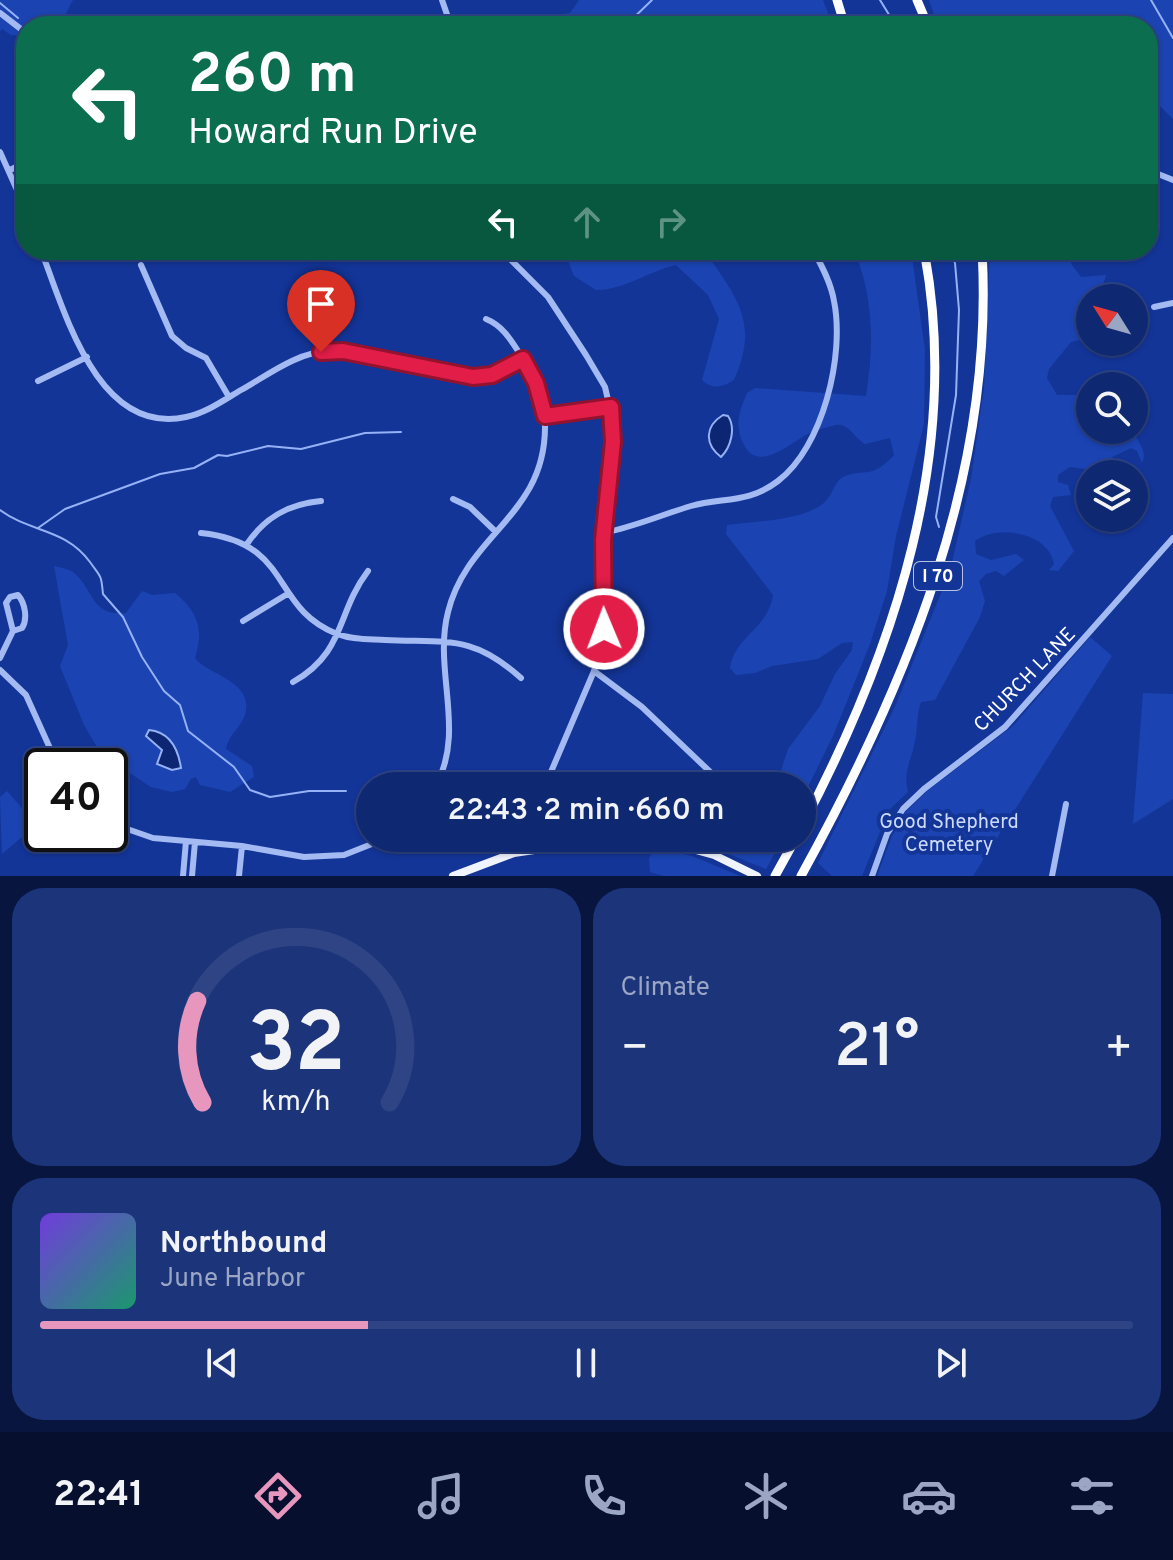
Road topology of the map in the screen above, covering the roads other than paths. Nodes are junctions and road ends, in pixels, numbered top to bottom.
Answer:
1 (0, 13) edge
2 (16, 25) edge
3 (0, 152) edge
4 (16, 167) edge
5 (10, 170) junction
6 (16, 185) edge
7 (45, 260) edge
8 (510, 260) edge
9 (818, 260) edge
10 (925, 260) edge
11 (982, 260) edge
12 (141, 265) dead end
13 (1173, 303) edge
14 (1154, 307) dead end
15 (486, 319) dead end
16 (87, 357) junction
17 (523, 359) junction
18 (38, 381) dead end
19 (229, 397) junction
20 (611, 407) junction
21 (545, 416) junction
22 (453, 499) dead end
23 (321, 501) dead end
24 (496, 532) junction
25 (201, 533) dead end
26 (603, 533) junction
27 (1173, 538) edge
28 (247, 544) junction
29 (1165, 547) junction
30 (1173, 554) edge
31 (368, 571) dead end
32 (289, 593) junction
33 (243, 621) dead end
34 (13, 631) junction
35 (339, 634) junction
36 (443, 643) junction
37 (0, 658) edge
38 (0, 670) edge
39 (594, 671) junction
40 (521, 678) dead end
41 (293, 682) dead end
42 (50, 748) edge
43 (441, 772) edge
44 (551, 772) edge
45 (710, 772) edge
46 (816, 796) edge
47 (1066, 804) dead end
48 (128, 830) edge
49 (186, 841) junction
50 (195, 842) junction
51 (242, 846) junction
52 (356, 851) edge
53 (521, 852) edge
54 (705, 852) edge
55 (788, 852) edge
56 (514, 853) joint
57 (480, 871) edge
58 (183, 876) edge
59 (192, 876) edge
60 (239, 876) edge
61 (453, 876) edge
62 (756, 876) edge
63 (775, 876) edge
64 (801, 876) edge
65 (872, 876) edge
66 (1052, 876) edge

1 - 2 street
3 - 5 street
4 - 5 street
5 - 6 street
7 - 16 street
8 - 20 street
9 - 26 street
10 - 46 highway, I 70
11 - 64 highway, I 70
12 - 19 street
13 - 14 street
15 - 17 street
16 - 18 street
16 - 19 street
17 - 19 street
17 - 21 street
20 - 21 street
20 - 26 street
21 - 24 street
22 - 24 street
23 - 28 street
24 - 36 street
25 - 28 street
26 - 39 street
27 - 29 street, CHURCH LANE
28 - 32 street
29 - 30 street
29 - 65 street, CHURCH LANE
31 - 35 street
32 - 33 street
32 - 35 street
34 - 34 street
34 - 37 street
35 - 36 street
35 - 41 street
36 - 40 street
36 - 43 street
38 - 42 street
39 - 44 street
39 - 45 street
47 - 66 street
48 - 49 street
49 - 50 street
49 - 58 street
50 - 51 street
50 - 59 street
51 - 52 street
51 - 60 street
53 - 56 main road
54 - 62 main road
55 - 63 highway
56 - 57 main road
57 - 61 main road

